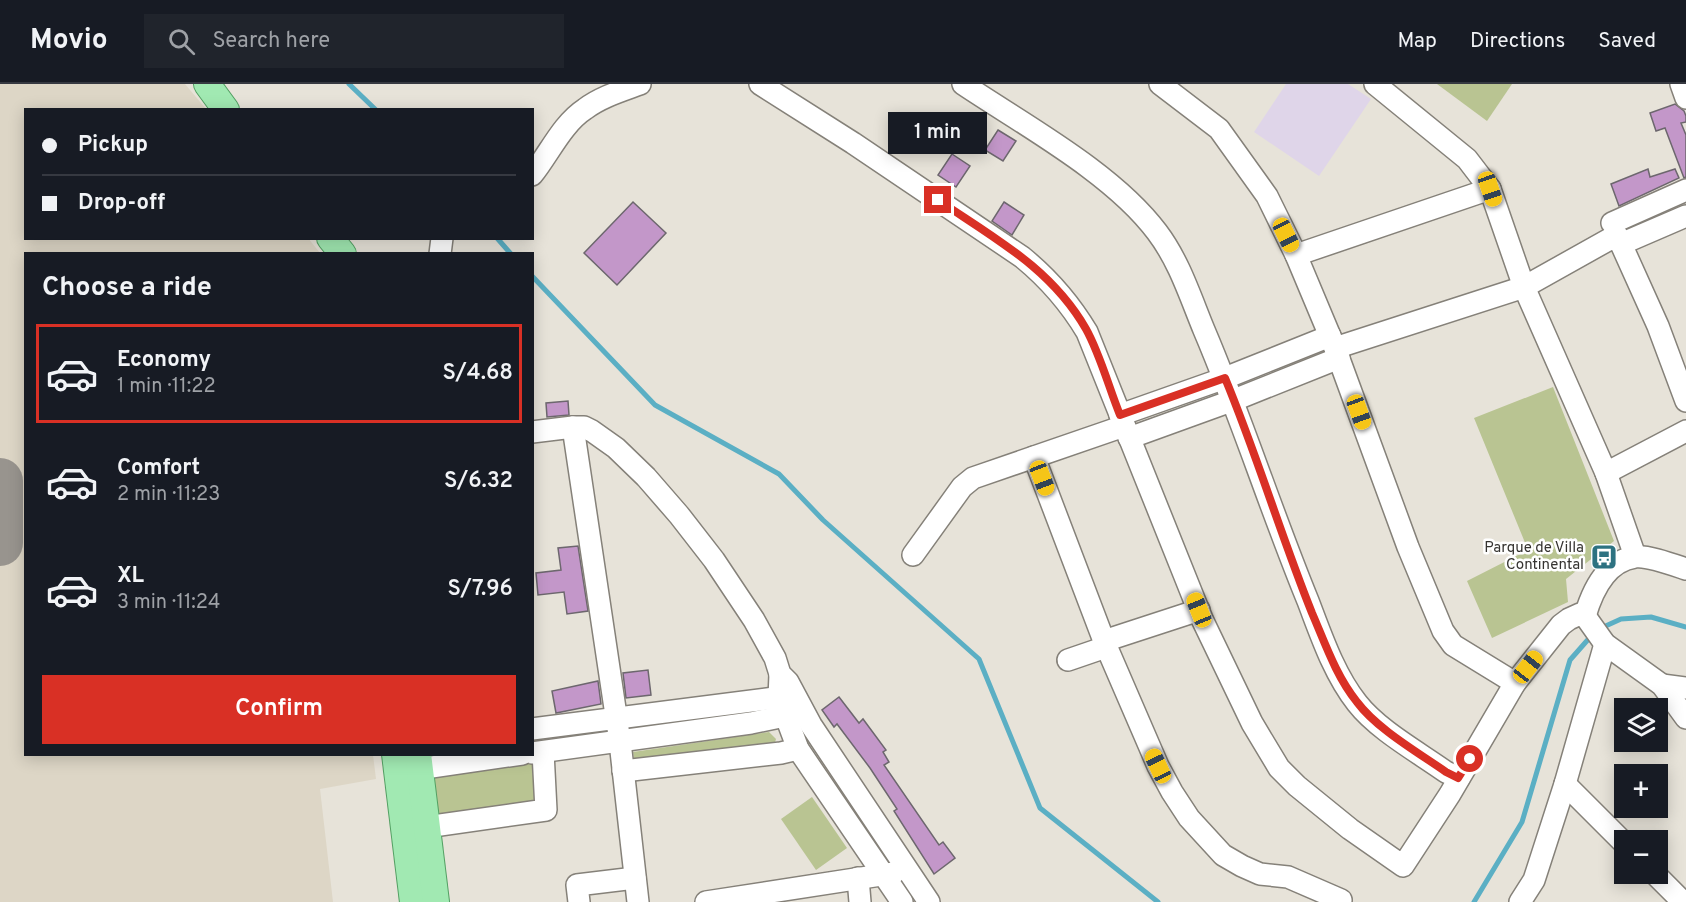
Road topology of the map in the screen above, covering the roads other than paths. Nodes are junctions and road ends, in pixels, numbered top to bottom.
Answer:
1 (207, 84) edge
2 (640, 84) edge
3 (760, 84) edge
4 (963, 84) edge
5 (1160, 84) edge
6 (1681, 84) edge
7 (1385, 87) edge
8 (1686, 98) edge
9 (225, 108) edge
10 (534, 172) edge
11 (1490, 189) junction
12 (1686, 190) edge
13 (1686, 216) edge
14 (1617, 234) junction
15 (332, 240) edge
16 (341, 252) edge
17 (1296, 255) junction
18 (1524, 287) junction
19 (1335, 347) junction
20 (1225, 378) junction
21 (1234, 400) junction
22 (1686, 401) edge
23 (1124, 426) junction
24 (573, 427) junction
25 (1686, 431) edge
26 (534, 432) edge
27 (1034, 457) junction
28 (1606, 473) junction
29 (914, 555) dead end
30 (1635, 556) junction
31 (1686, 569) edge
32 (1199, 610) junction
33 (1586, 618) junction
34 (1105, 644) junction
35 (1605, 645) junction
36 (1068, 660) dead end
37 (1515, 683) junction
38 (1662, 685) junction
39 (1686, 688) edge
40 (790, 705) junction
41 (616, 718) junction
42 (1686, 718) edge
43 (534, 729) edge
44 (620, 742) junction
45 (798, 748) junction
46 (534, 753) edge
47 (490, 756) edge
48 (533, 756) edge
49 (407, 762) edge
50 (623, 771) junction
51 (1458, 778) junction
52 (1565, 784) junction
53 (426, 827) junction
54 (1614, 833) edge
55 (906, 870) junction
56 (884, 876) junction
57 (635, 878) junction
58 (858, 878) junction
59 (1665, 884) edge
60 (1341, 900) dead end
61 (718, 901) edge
62 (413, 902) edge
63 (436, 902) edge
64 (579, 902) edge
65 (638, 902) edge
66 (860, 902) edge
67 (902, 902) edge
68 (929, 902) edge
69 (1520, 902) edge
70 (1683, 902) edge

1 - 9 main road
2 - 10 street
3 - 23 street
4 - 20 street
5 - 17 street
6 - 8 street
7 - 11 street
11 - 17 street
11 - 18 street
12 - 14 street
13 - 14 street
14 - 18 street
14 - 22 street
15 - 16 main road
17 - 19 street
18 - 19 street
18 - 28 street
19 - 20 street
19 - 21 street
19 - 37 street
20 - 21 street
20 - 23 street
21 - 23 street
21 - 51 street
23 - 27 street
23 - 32 street
24 - 26 street
24 - 40 street
24 - 41 street
25 - 28 street
27 - 29 street
27 - 34 street
28 - 30 street
30 - 31 street
30 - 33 street
32 - 34 street
32 - 51 street
33 - 35 street
33 - 37 street
34 - 36 street
34 - 60 street
35 - 38 street
35 - 52 street
37 - 51 street
38 - 39 street
38 - 42 street
40 - 41 street
40 - 44 street
40 - 45 street
40 - 55 street
41 - 43 street
41 - 44 street
44 - 46 street
44 - 50 street
45 - 50 street
45 - 56 street
47 - 49 street
48 - 53 street
49 - 53 main road
49 - 62 main road
50 - 57 street
52 - 54 street
52 - 69 street
53 - 63 main road
55 - 56 street
55 - 68 street
56 - 58 street
56 - 67 street
57 - 64 street
57 - 65 street
58 - 61 street
58 - 66 street
59 - 70 street

